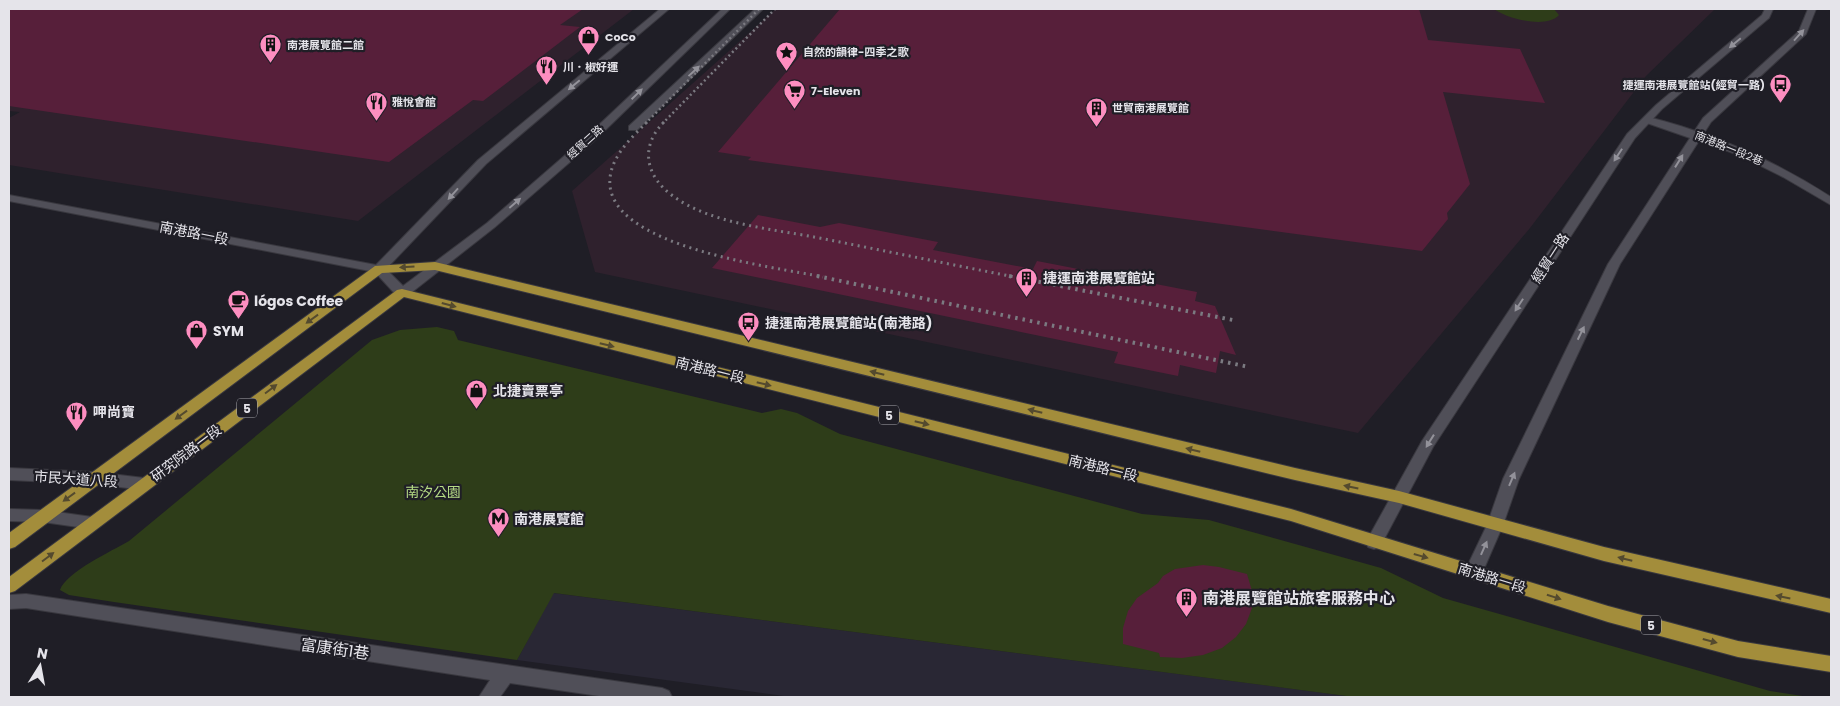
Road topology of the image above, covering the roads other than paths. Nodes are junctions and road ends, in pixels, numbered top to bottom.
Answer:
1 (665, 9) edge
2 (726, 9) edge
3 (759, 9) edge
4 (1769, 9) edge
5 (1812, 9) edge
6 (1648, 120) junction
7 (633, 128) dead end
8 (1698, 135) junction
9 (9, 198) edge
10 (1831, 202) edge
11 (435, 266) junction
12 (379, 269) junction
13 (402, 293) junction
14 (9, 474) edge
15 (95, 478) junction
16 (144, 484) junction
17 (1399, 497) junction
18 (9, 515) edge
19 (43, 516) junction
20 (92, 524) junction
21 (1495, 525) junction
22 (9, 542) edge
23 (1374, 542) junction
24 (1474, 571) junction
25 (9, 586) edge
26 (9, 602) edge
27 (1831, 606) edge
28 (1831, 664) edge
29 (506, 674) junction
30 (489, 697) edge
31 (662, 697) edge

1 -> 12 street
11 -> 2 street, 經貿二路
7 -> 3 street
4 -> 6 street, 經貿一路
8 -> 5 street
6 - 8 street, 南港路一段2巷
6 -> 17 street, 經貿一路
8 - 10 street, 南港路一段2巷
21 -> 8 street
9 - 12 street, 南港路一段
11 -> 12 main road, 南港路一段
11 - 13 street, 研究院路一段
17 -> 11 main road, 南港路一段
12 - 13 street
12 -> 15 main road, 5
16 -> 13 main road, 研究院路一段 / 5
13 -> 23 main road, 南港路一段 / 5
14 - 15 street, 市民大道八段
15 - 16 street, 市民大道八段
15 -> 19 main road, 5
16 - 20 main road, 研究院路一段 / 5
17 - 21 main road, 南港路一段
17 - 23 street, 經貿一路
18 - 19 street
19 - 20 street
19 - 22 main road, 5
25 -> 20 main road, 研究院路一段 / 5
24 -> 21 street
27 -> 21 main road, 南港路一段
23 -> 24 main road, 南港路一段 / 5
24 -> 28 main road, 南港路一段 / 5
26 - 29 street, 富康街1巷
29 - 30 street
29 - 31 street, 富康街1巷

